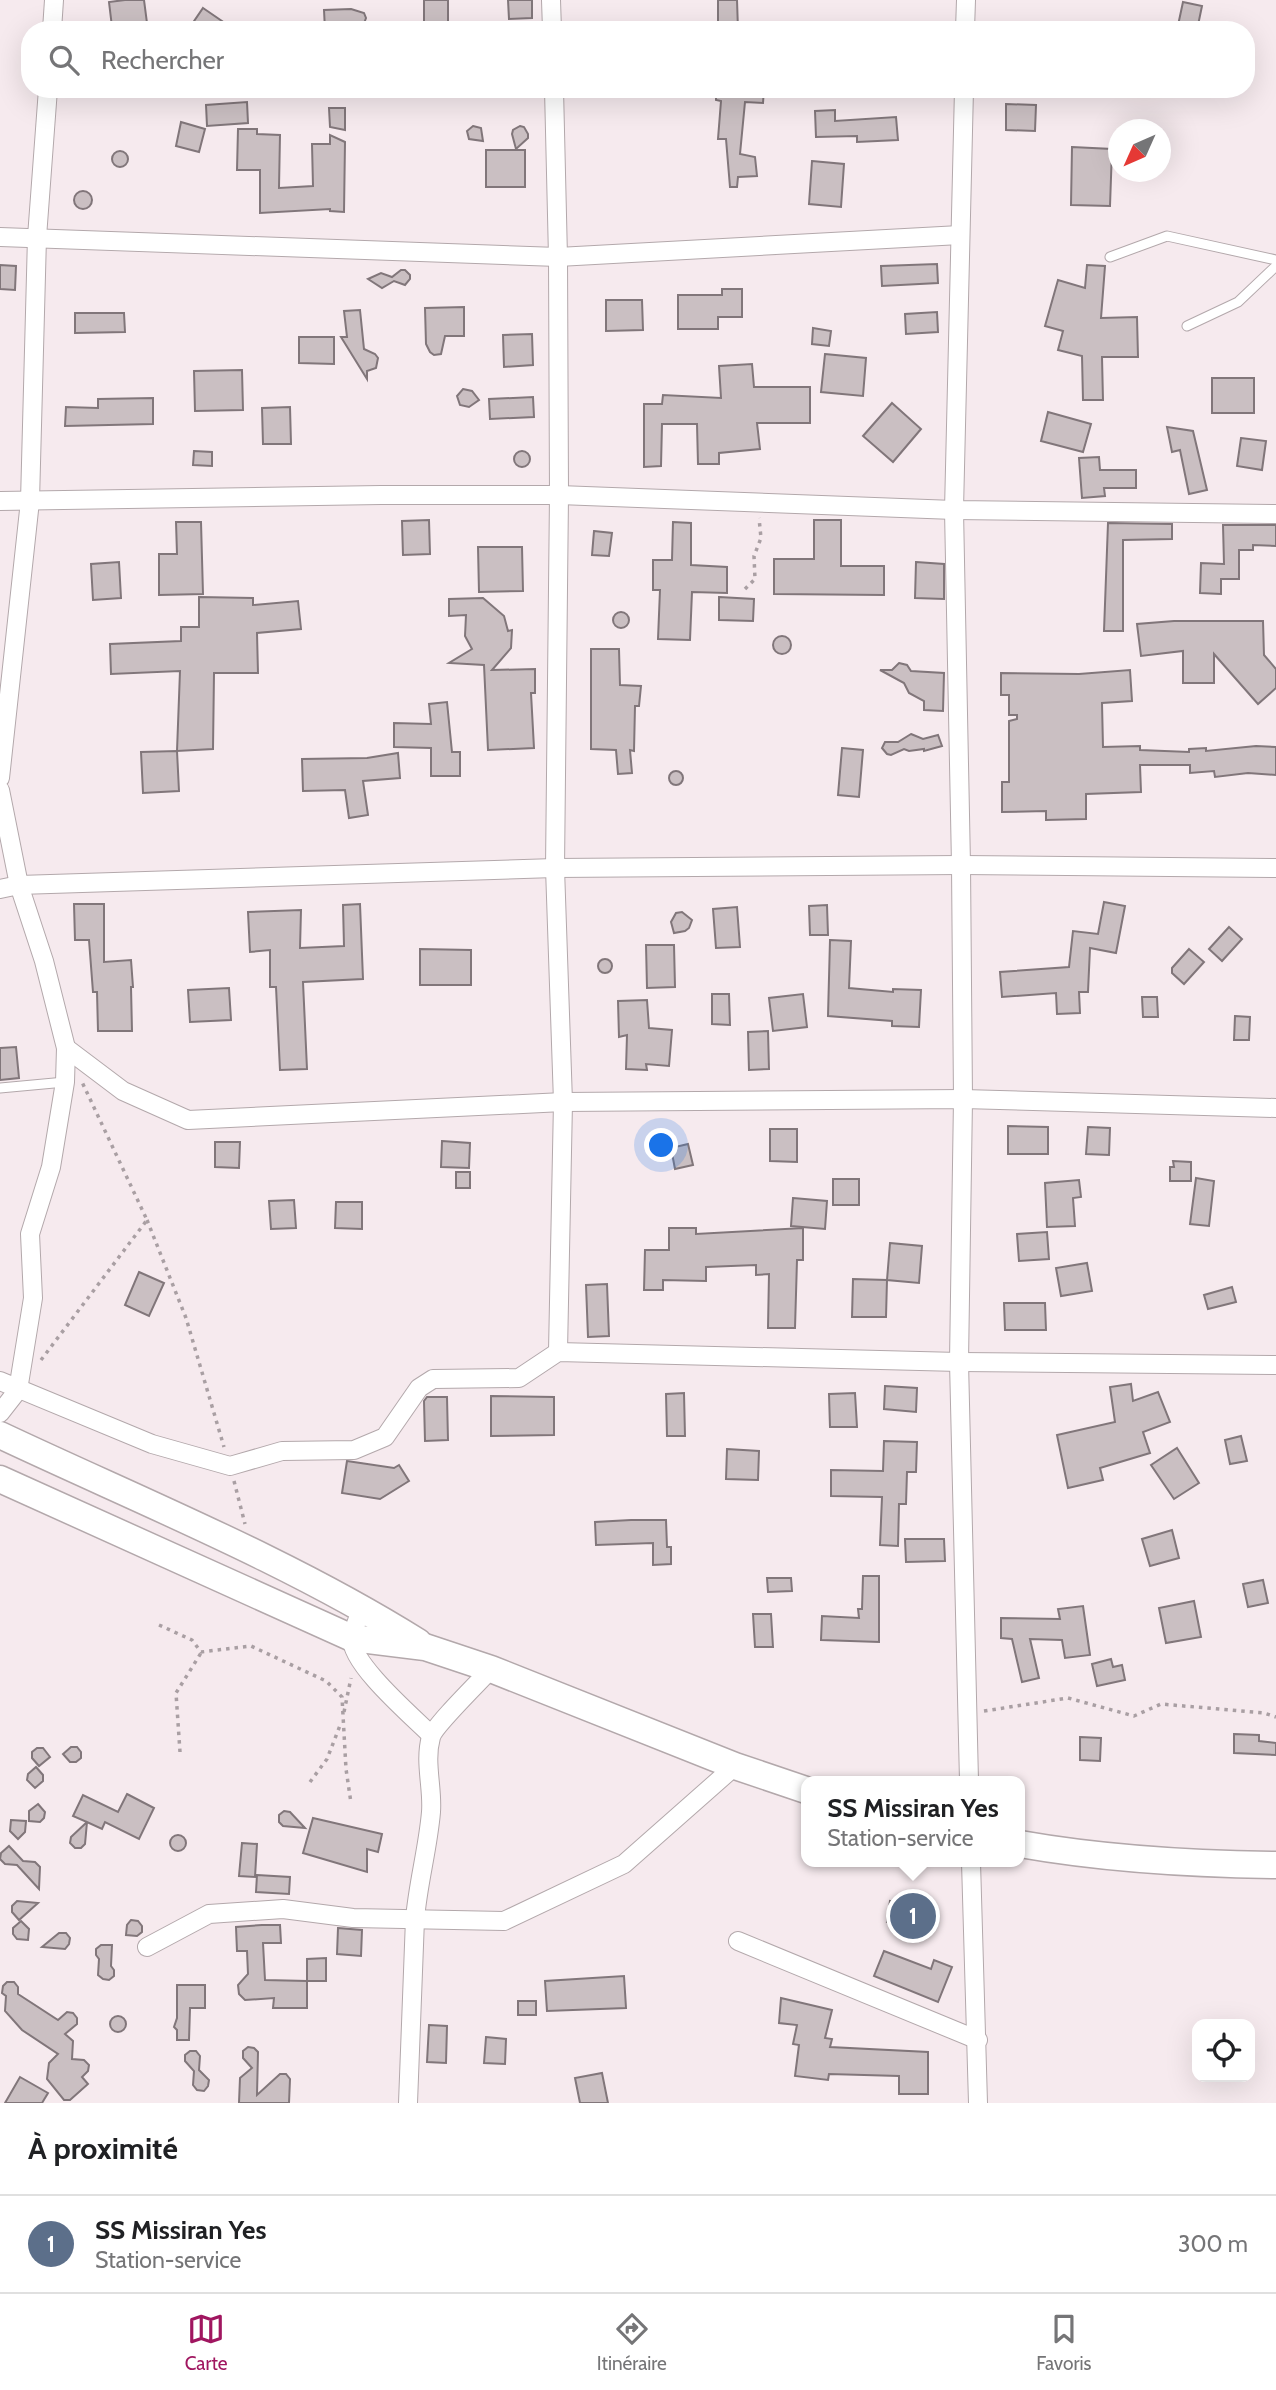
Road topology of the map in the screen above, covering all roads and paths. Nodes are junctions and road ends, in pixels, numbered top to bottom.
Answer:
1 (54, 0) edge
2 (551, 0) edge
3 (966, 0) edge
4 (53, 21) edge
5 (552, 21) edge
6 (965, 21) edge
7 (47, 98) edge
8 (554, 98) edge
9 (964, 98) edge
10 (960, 235) junction
11 (0, 237) edge
12 (37, 237) junction
13 (558, 257) junction
14 (1110, 257) dead end
15 (1276, 263) edge
16 (1187, 326) dead end
17 (559, 495) junction
18 (0, 501) edge
19 (30, 501) junction
20 (757, 502) junction
21 (954, 510) junction
22 (1276, 514) edge
23 (745, 589) dead end
24 (0, 778) edge
25 (0, 790) edge
26 (961, 865) junction
27 (555, 868) junction
28 (1276, 868) edge
29 (19, 885) junction
30 (0, 889) edge
31 (66, 1048) junction
32 (65, 1082) junction
33 (0, 1088) edge
34 (962, 1099) junction
35 (563, 1102) junction
36 (1276, 1108) edge
37 (147, 1220) junction
38 (558, 1352) junction
39 (959, 1362) junction
40 (1276, 1365) edge
41 (0, 1381) edge
42 (18, 1390) junction
43 (0, 1413) edge
44 (0, 1436) edge
45 (230, 1466) junction
46 (0, 1479) edge
47 (253, 1553) junction
48 (362, 1607) junction
49 (159, 1625) dead end
50 (353, 1644) junction
51 (425, 1647) junction
52 (201, 1652) junction
53 (491, 1669) junction
54 (968, 1714) junction
55 (1276, 1717) edge
56 (342, 1721) junction
57 (431, 1735) junction
58 (180, 1752) dead end
59 (735, 1766) junction
60 (969, 1776) edge
61 (310, 1782) dead end
62 (801, 1788) edge
63 (351, 1803) dead end
64 (1025, 1845) edge
65 (1276, 1865) edge
66 (971, 1867) edge
67 (415, 1919) junction
68 (738, 1941) dead end
69 (147, 1947) dead end
70 (978, 2040) junction
71 (408, 2103) edge
72 (978, 2103) edge

1 - 4 street
2 - 5 street
3 - 6 street
7 - 12 street
8 - 13 street
9 - 10 street
10 - 13 street
10 - 21 street
11 - 12 street
12 - 13 street
12 - 19 street
13 - 17 street
14 - 15 lane
15 - 16 lane
17 - 19 street
17 - 20 street
17 - 27 street
18 - 19 street
19 - 24 street
20 - 21 street
20 - 23 path
21 - 22 street
21 - 26 street
25 - 29 street
26 - 27 street
26 - 28 street
26 - 34 street
27 - 29 street
27 - 35 street
29 - 30 street
29 - 31 street
31 - 32 street
31 - 35 street
31 - 37 path
32 - 33 lane
32 - 42 street
34 - 35 street
34 - 36 street
34 - 39 street
35 - 38 street
37 - 42 path
37 - 45 path
38 - 39 street
38 - 45 street
39 - 40 street
39 - 54 street
41 - 42 street
42 - 43 street
42 - 45 street
44 - 47 main road
45 - 47 path
46 - 50 main road
47 - 48 main road
48 - 50 street
48 - 51 main road
49 - 52 path
50 - 51 main road
50 - 56 path
50 - 57 street
51 - 53 main road
52 - 56 path
52 - 58 path
53 - 57 street
53 - 59 main road
54 - 55 path
54 - 60 street
56 - 61 path
56 - 63 path
57 - 67 street
59 - 62 main road
59 - 67 street
64 - 65 main road
66 - 70 street
67 - 69 street
67 - 71 street
68 - 70 street
70 - 72 street

